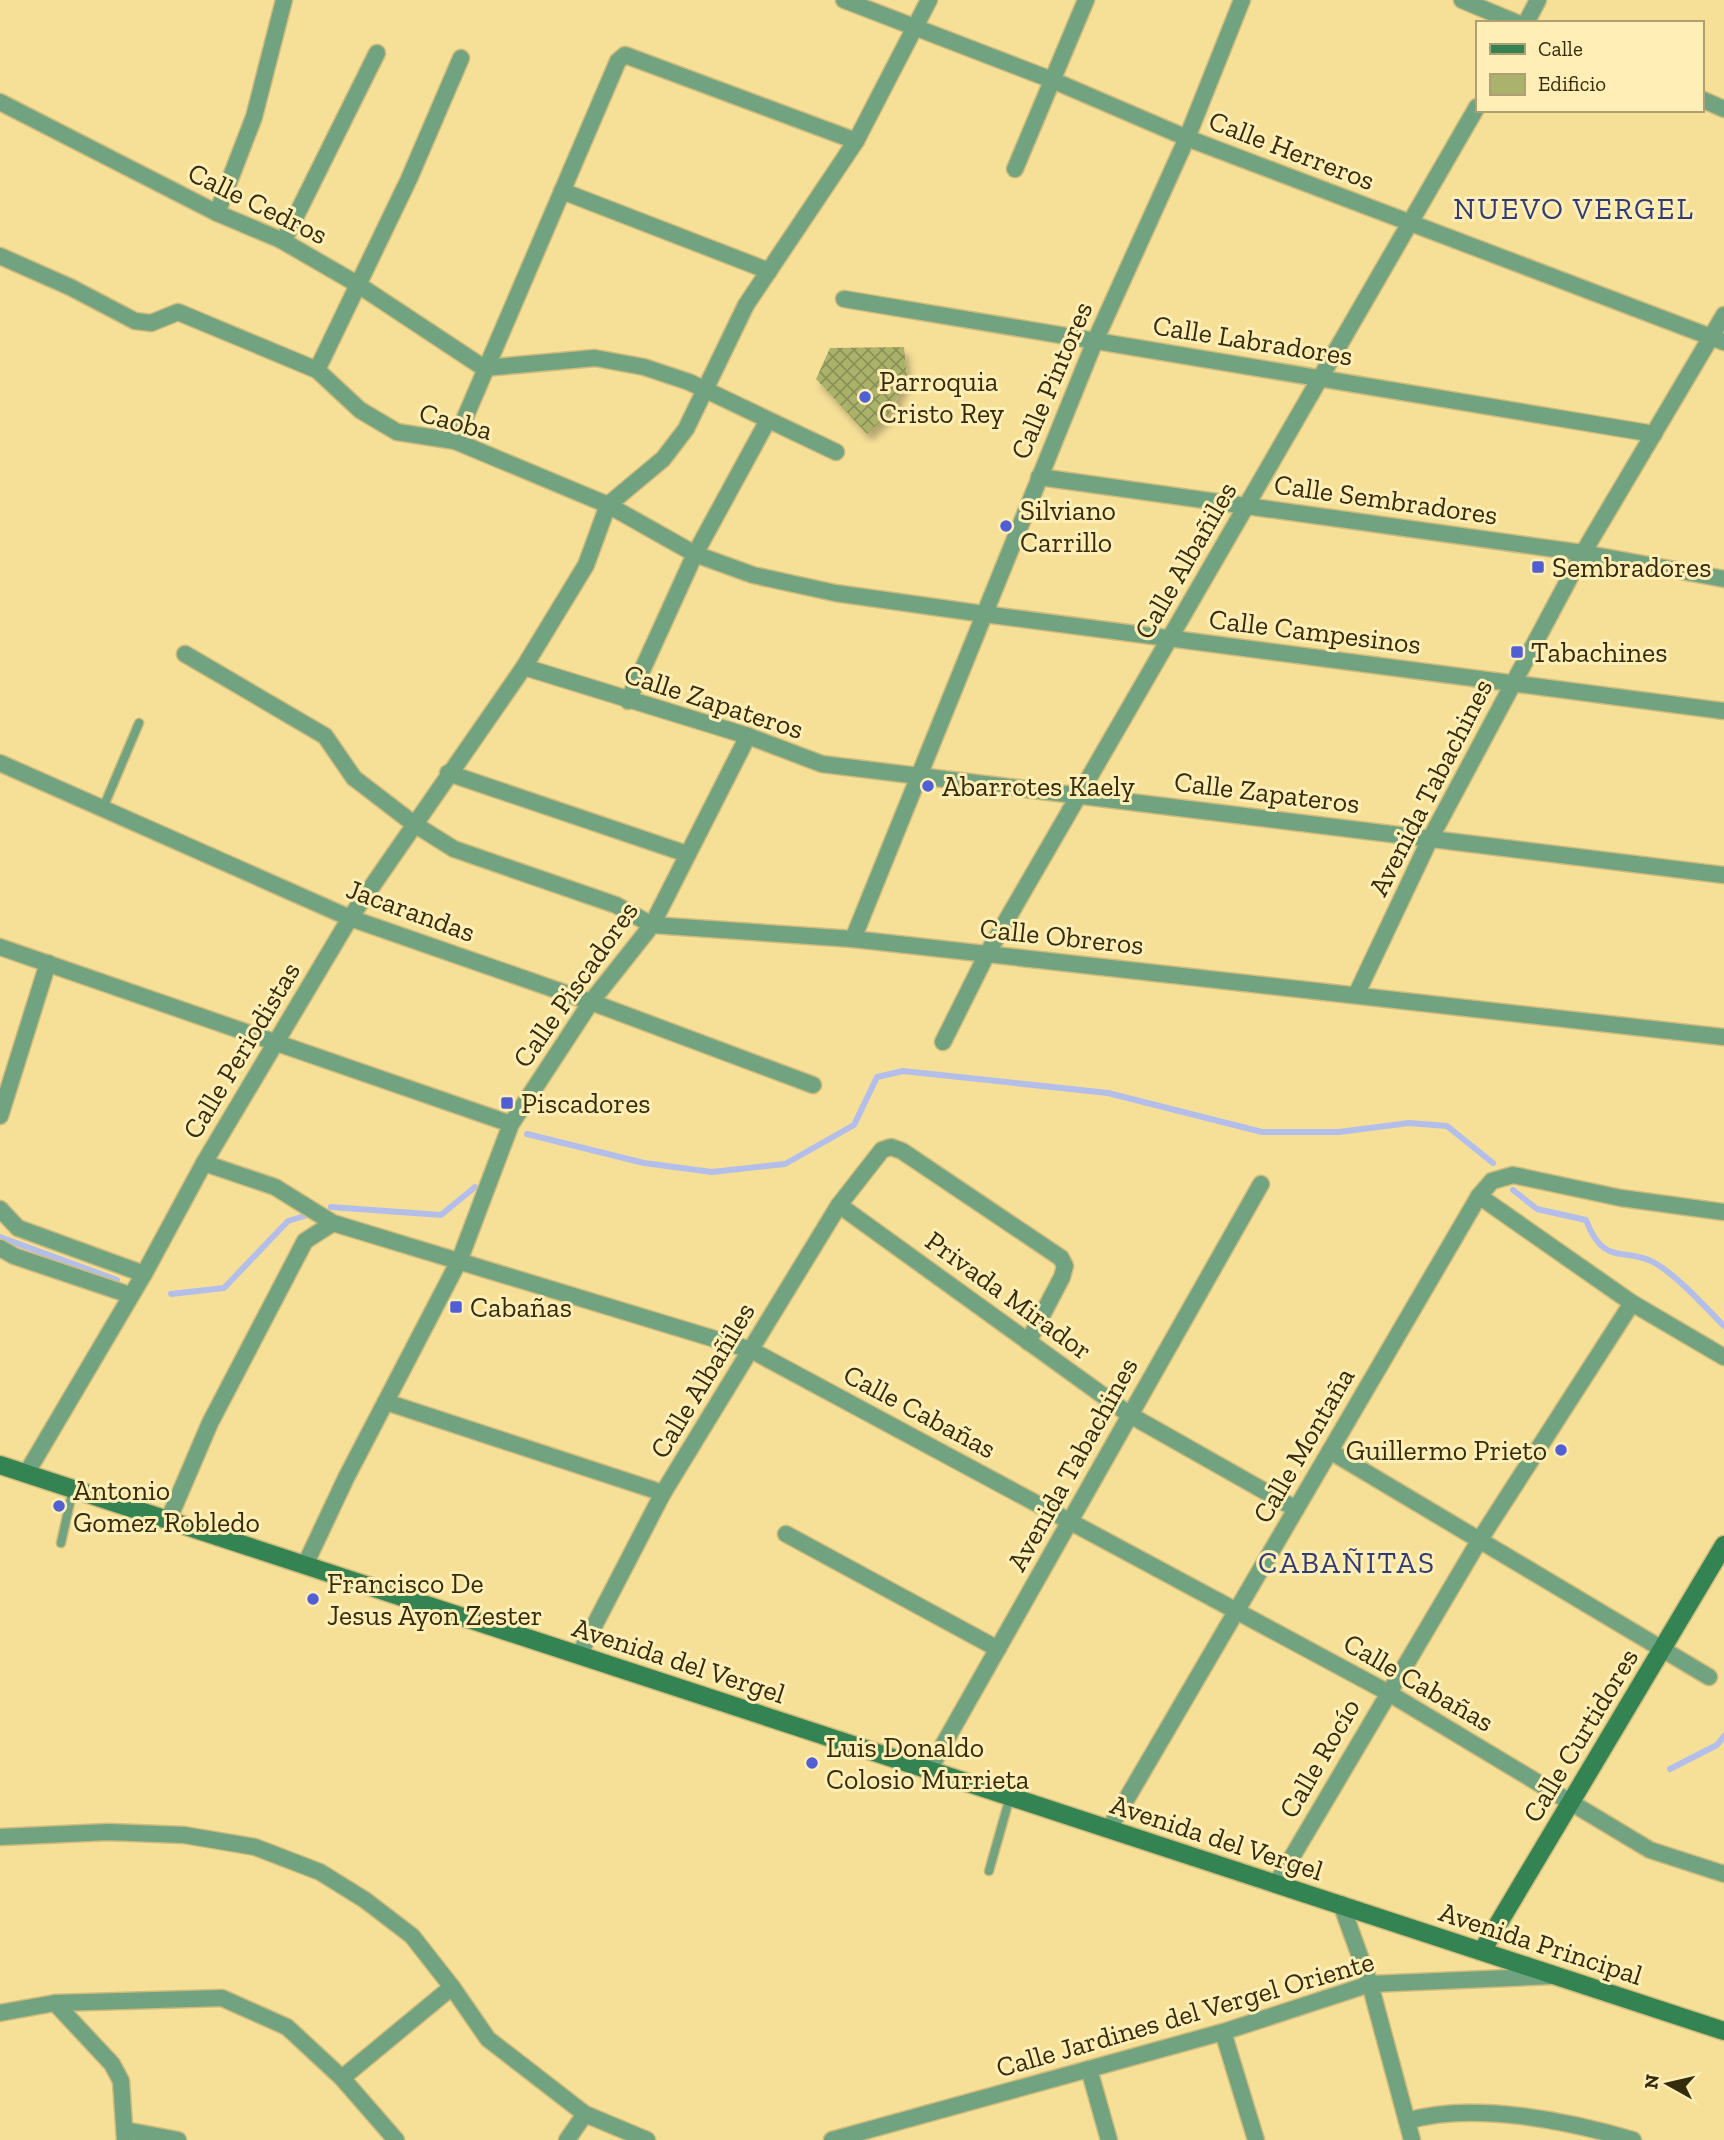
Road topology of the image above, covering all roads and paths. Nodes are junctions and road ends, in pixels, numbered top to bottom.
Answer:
1 (284, 0) edge
2 (844, 0) edge
3 (929, 0) edge
4 (1086, 0) edge
5 (1241, 0) edge
6 (1462, 0) edge
7 (1538, 0) edge
8 (1512, 21) edge
9 (1527, 21) edge
10 (916, 28) junction
11 (377, 53) dead end
12 (461, 58) dead end
13 (1052, 80) junction
14 (1703, 100) edge
15 (0, 103) edge
16 (1476, 109) edge
17 (1724, 109) edge
18 (1187, 138) junction
19 (856, 141) junction
20 (1015, 169) dead end
21 (562, 191) junction
22 (217, 213) junction
23 (1410, 222) junction
24 (281, 240) junction
25 (0, 256) edge
26 (769, 271) junction
27 (357, 284) junction
28 (844, 299) dead end
29 (1724, 315) edge
30 (1717, 340) edge
31 (1094, 341) junction
32 (484, 368) junction
33 (317, 370) junction
34 (1320, 378) junction
35 (703, 390) junction
36 (767, 422) junction
37 (1654, 434) junction
38 (455, 441) junction
39 (836, 452) dead end
40 (1039, 477) junction
41 (608, 505) junction
42 (1246, 506) junction
43 (1583, 553) junction
44 (695, 554) junction
45 (1724, 579) edge
46 (984, 614) junction
47 (1170, 638) junction
48 (185, 654) dead end
49 (524, 667) junction
50 (1513, 683) junction
51 (628, 701) junction
52 (1724, 711) edge
53 (139, 723) dead end
54 (748, 736) junction
55 (0, 763) edge
56 (449, 773) junction
57 (919, 776) junction
58 (1079, 796) junction
59 (103, 808) junction
60 (414, 824) junction
61 (1430, 839) junction
62 (687, 854) junction
63 (1724, 875) edge
64 (350, 918) junction
65 (652, 925) junction
66 (853, 939) junction
67 (0, 947) edge
68 (987, 954) junction
69 (48, 963) junction
70 (1356, 995) junction
71 (591, 1002) junction
72 (1724, 1037) edge
73 (277, 1042) junction
74 (943, 1042) dead end
75 (813, 1085) dead end
76 (0, 1116) edge
77 (511, 1124) junction
78 (204, 1163) junction
79 (1261, 1184) dead end
80 (1479, 1196) junction
81 (839, 1205) junction
82 (0, 1209) edge
83 (1724, 1212) edge
84 (333, 1223) junction
85 (0, 1248) edge
86 (460, 1259) junction
87 (144, 1274) junction
88 (130, 1295) junction
89 (1632, 1303) junction
90 (1028, 1342) junction
91 (751, 1350) junction
92 (1724, 1357) edge
93 (386, 1402) junction
94 (1130, 1415) junction
95 (1330, 1451) junction
96 (0, 1465) edge
97 (26, 1474) junction
98 (73, 1489) junction
99 (663, 1493) junction
100 (1296, 1509) junction
101 (168, 1521) junction
102 (1070, 1521) junction
103 (786, 1534) dead end
104 (1479, 1541) junction
105 (61, 1543) dead end
106 (1724, 1545) edge
107 (305, 1565) junction
108 (1236, 1611) junction
109 (998, 1649) junction
110 (1661, 1651) junction
111 (579, 1655) junction
112 (1709, 1677) dead end
113 (1387, 1692) junction
114 (929, 1770) junction
115 (1010, 1797) junction
116 (1571, 1802) junction
117 (1109, 1829) junction
118 (0, 1837) edge
119 (989, 1871) dead end
120 (1724, 1874) edge
121 (1276, 1884) junction
122 (1341, 1904) junction
123 (1482, 1951) junction
124 (1558, 1976) junction
125 (1370, 1984) junction
126 (452, 1987) junction
127 (55, 2003) junction
128 (0, 2012) edge
129 (1724, 2031) edge
130 (1223, 2032) junction
131 (1089, 2069) junction
132 (342, 2078) junction
133 (585, 2114) junction
134 (1407, 2121) junction
135 (893, 2123) junction
136 (125, 2135) edge
137 (172, 2140) edge
138 (396, 2140) edge
139 (567, 2140) edge
140 (648, 2140) edge
141 (832, 2140) edge
142 (898, 2140) edge
143 (1109, 2140) edge
144 (1256, 2140) edge
145 (1412, 2140) edge
146 (1633, 2140) edge

1 - 22 street
2 - 10 street, Calle Herreros
3 - 10 street
4 - 13 street
5 - 18 street, Calle Pintores
6 - 8 street
7 - 9 street
10 - 13 street, Calle Herreros
10 - 19 street
11 - 24 street
12 - 27 street
13 - 18 street, Calle Herreros
13 - 20 street
14 - 17 street
15 - 22 street, Calle Cedros
16 - 23 street, Calle Albañiles
18 - 23 street, Calle Herreros
18 - 31 street, Calle Pintores
19 - 21 street
19 - 26 street
21 - 26 street
21 - 32 street
22 - 24 street, Calle Cedros
23 - 30 street, Calle Herreros
23 - 34 street, Calle Albañiles
24 - 27 street, Calle Cedros
25 - 33 street, Caoba
26 - 35 street
27 - 32 street, Calle Cedros
27 - 33 street
28 - 31 street, Calle Labradores
29 - 30 street, Avenida Tabachines
30 - 37 street, Avenida Tabachines
31 - 34 street, Calle Labradores
31 - 40 street, Calle Pintores
32 - 35 street
32 - 38 street
33 - 38 street, Caoba
34 - 37 street, Calle Labradores
34 - 42 street, Calle Albañiles
35 - 36 street
35 - 41 street
36 - 39 street
36 - 44 street
37 - 43 street, Avenida Tabachines
38 - 41 street, Caoba
40 - 42 street, Calle Sembradores
40 - 46 street, Calle Pintores
41 - 44 street, Caoba
41 - 49 street, Calle Periodistas
42 - 43 street, Calle Sembradores
42 - 47 street, Calle Albañiles
43 - 45 street, Calle Sembradores
43 - 50 street, Avenida Tabachines
44 - 46 street, Calle Campesinos
44 - 51 street
46 - 47 street, Calle Campesinos
46 - 57 street, Calle Pintores
47 - 50 street, Calle Campesinos
47 - 58 street, Calle Albañiles
48 - 60 street, Calle Obreros
49 - 51 street, Calle Zapateros
49 - 56 street, Calle Periodistas
50 - 52 street, Calle Campesinos
50 - 61 street, Avenida Tabachines
51 - 54 street, Calle Zapateros
53 - 59 lane
54 - 57 street, Calle Zapateros
54 - 62 street, Calle Piscadores
55 - 59 street, Jacarandas
56 - 60 street, Calle Periodistas
56 - 62 street
57 - 58 street, Calle Zapateros
57 - 66 street, Calle Pintores
58 - 61 street, Calle Zapateros
58 - 68 street, Calle Albañiles
59 - 64 street, Jacarandas
60 - 64 street, Calle Periodistas
60 - 65 street, Calle Obreros
61 - 63 street, Calle Zapateros
61 - 70 street, Avenida Tabachines
62 - 65 street, Calle Piscadores
64 - 71 street, Jacarandas
64 - 73 street, Calle Periodistas
65 - 66 street, Calle Obreros
65 - 71 street, Calle Piscadores
66 - 68 street, Calle Obreros
67 - 69 street
68 - 70 street, Calle Obreros
68 - 74 street, Calle Albañiles
69 - 73 street
69 - 76 street
70 - 72 street, Calle Obreros
71 - 75 street, Jacarandas
71 - 77 street, Calle Piscadores
73 - 77 street
73 - 78 street, Calle Periodistas
77 - 86 street, Calle Piscadores
78 - 84 street, Calle Cabañas
78 - 87 street, Calle Periodistas
79 - 94 street, Avenida Tabachines
80 - 83 street
80 - 89 street
80 - 95 street, Calle Montaña
81 - 90 street, Privada Mirador
81 - 90 street, Calle Albañiles
81 - 91 street, Calle Albañiles
82 - 87 street
84 - 86 street, Calle Cabañas
84 - 101 street
85 - 88 street
86 - 91 street, Calle Cabañas
86 - 93 street, Calle Piscadores
87 - 88 street, Calle Periodistas
88 - 97 street, Calle Periodistas
89 - 92 street
89 - 104 street, Calle Rocío
90 - 94 street, Privada Mirador
91 - 99 street, Calle Albañiles
91 - 102 street, Calle Cabañas
93 - 99 street
93 - 107 street, Calle Piscadores
94 - 100 street, Privada Mirador
94 - 102 street, Avenida Tabachines
95 - 100 street, Calle Montaña
95 - 104 street
96 - 97 street, Avenida del Vergel
97 - 98 street, Avenida del Vergel
98 - 101 street, Avenida del Vergel
98 - 105 lane
99 - 111 street, Calle Albañiles
100 - 108 street, Calle Montaña
101 - 107 street, Avenida del Vergel
102 - 108 street, Calle Cabañas
102 - 109 street, Avenida Tabachines
103 - 109 street
104 - 110 street
104 - 113 street, Calle Rocío
106 - 110 street, Calle Curtidores
107 - 111 street, Avenida del Vergel
108 - 113 street, Calle Cabañas
108 - 117 street, Calle Montaña
109 - 114 street, Avenida Tabachines
110 - 112 street
110 - 116 street, Calle Curtidores
111 - 114 street, Avenida del Vergel
113 - 116 street, Calle Cabañas
113 - 121 street, Calle Rocío
114 - 115 street, Avenida del Vergel
115 - 117 street, Avenida del Vergel
115 - 119 lane
116 - 120 street, Calle Cabañas
116 - 123 street, Calle Curtidores
117 - 121 street, Avenida del Vergel
118 - 126 street
121 - 122 street, Avenida del Vergel
122 - 123 street, Avenida Principal
122 - 125 street
123 - 124 street, Avenida Principal
124 - 125 street, Calle Jardines del Vergel Oriente
124 - 129 street, Avenida Principal
125 - 130 street, Calle Jardines del Vergel Oriente
125 - 134 street
126 - 132 street
126 - 133 street
127 - 128 street
127 - 132 street
127 - 136 street
130 - 131 street, Calle Jardines del Vergel Oriente
130 - 144 street
131 - 135 street, Calle Jardines del Vergel Oriente
131 - 143 street
132 - 138 street
133 - 139 street
133 - 140 street
134 - 145 street
134 - 146 street
135 - 141 street, Calle Jardines del Vergel Oriente
135 - 142 street
136 - 137 street

